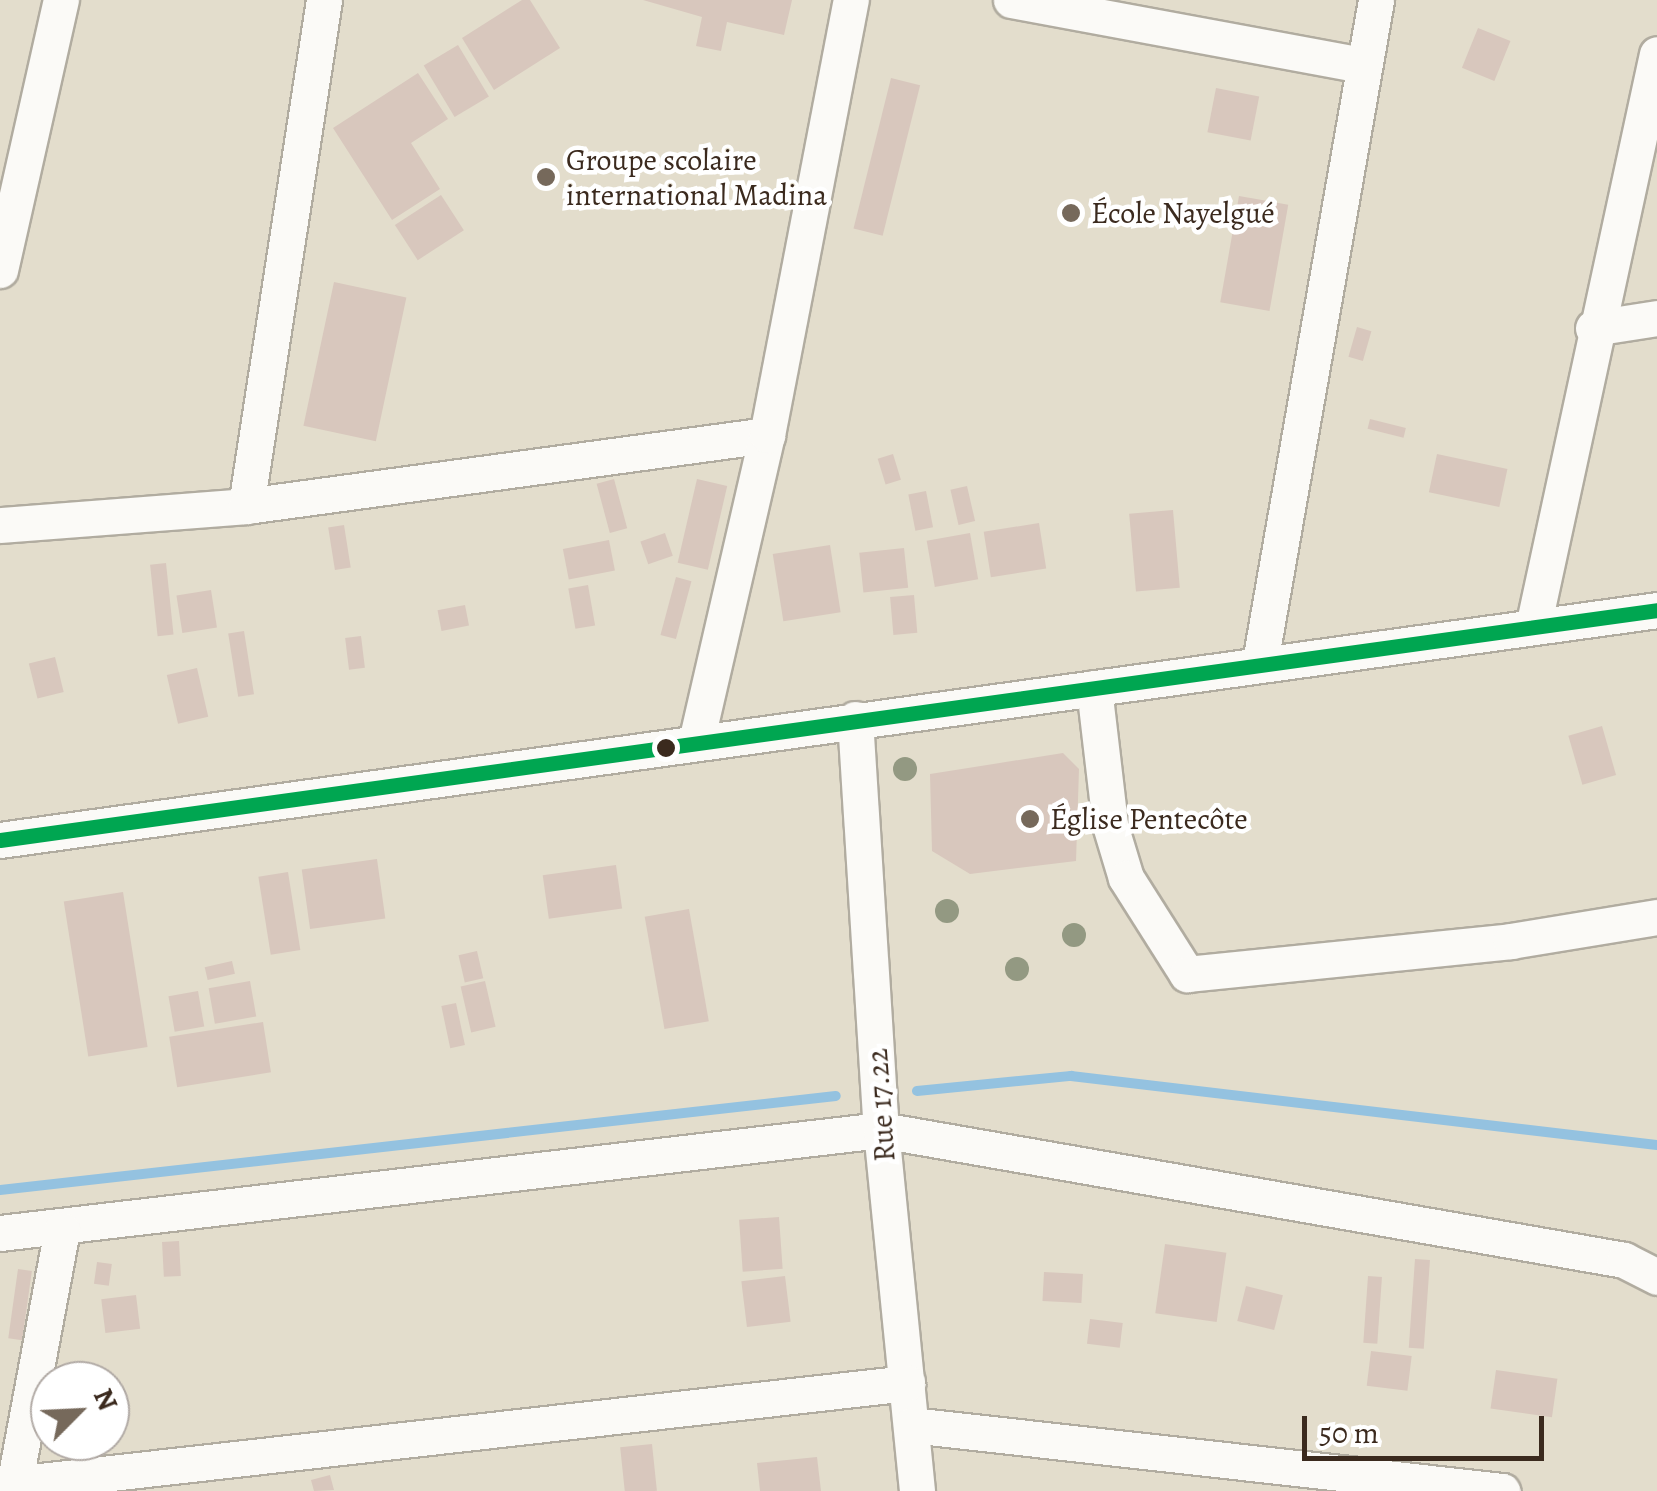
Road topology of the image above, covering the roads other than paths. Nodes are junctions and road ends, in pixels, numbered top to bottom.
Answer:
1 (61, 0) edge
2 (324, 0) edge
3 (851, 0) edge
4 (1011, 0) edge
5 (1376, 0) edge
6 (1116, 10) edge
7 (1657, 56) edge
8 (1362, 66) junction
9 (0, 270) edge
10 (1657, 318) edge
11 (1593, 328) junction
12 (766, 435) junction
13 (246, 506) junction
14 (0, 524) edge
15 (1657, 610) edge
16 (1533, 627) junction
17 (1260, 662) junction
18 (1094, 688) junction
19 (855, 719) junction
20 (696, 742) junction
21 (0, 840) edge
22 (1657, 917) edge
23 (881, 1130) junction
24 (62, 1230) junction
25 (0, 1233) edge
26 (1657, 1277) edge
27 (907, 1383) junction
28 (911, 1425) junction
29 (13, 1487) edge
30 (918, 1491) edge
31 (1502, 1491) edge

1 - 9 street
2 - 13 street
3 - 12 street
4 - 6 street
5 - 8 street
6 - 8 street
7 - 11 street
8 - 17 street
10 - 11 street
11 - 16 street
12 - 13 street
12 - 20 street
13 - 14 street
15 - 16 street
16 - 17 street
17 - 18 street
18 - 19 street
18 - 22 street
19 - 20 street
19 - 23 street, Rue 17.22
20 - 21 street
23 - 24 street
23 - 26 street
23 - 27 street, Rue 17.22
24 - 25 street
24 - 29 street
27 - 28 street, Rue 17.22
27 - 29 street
28 - 30 street, Rue 17.22
28 - 31 street

